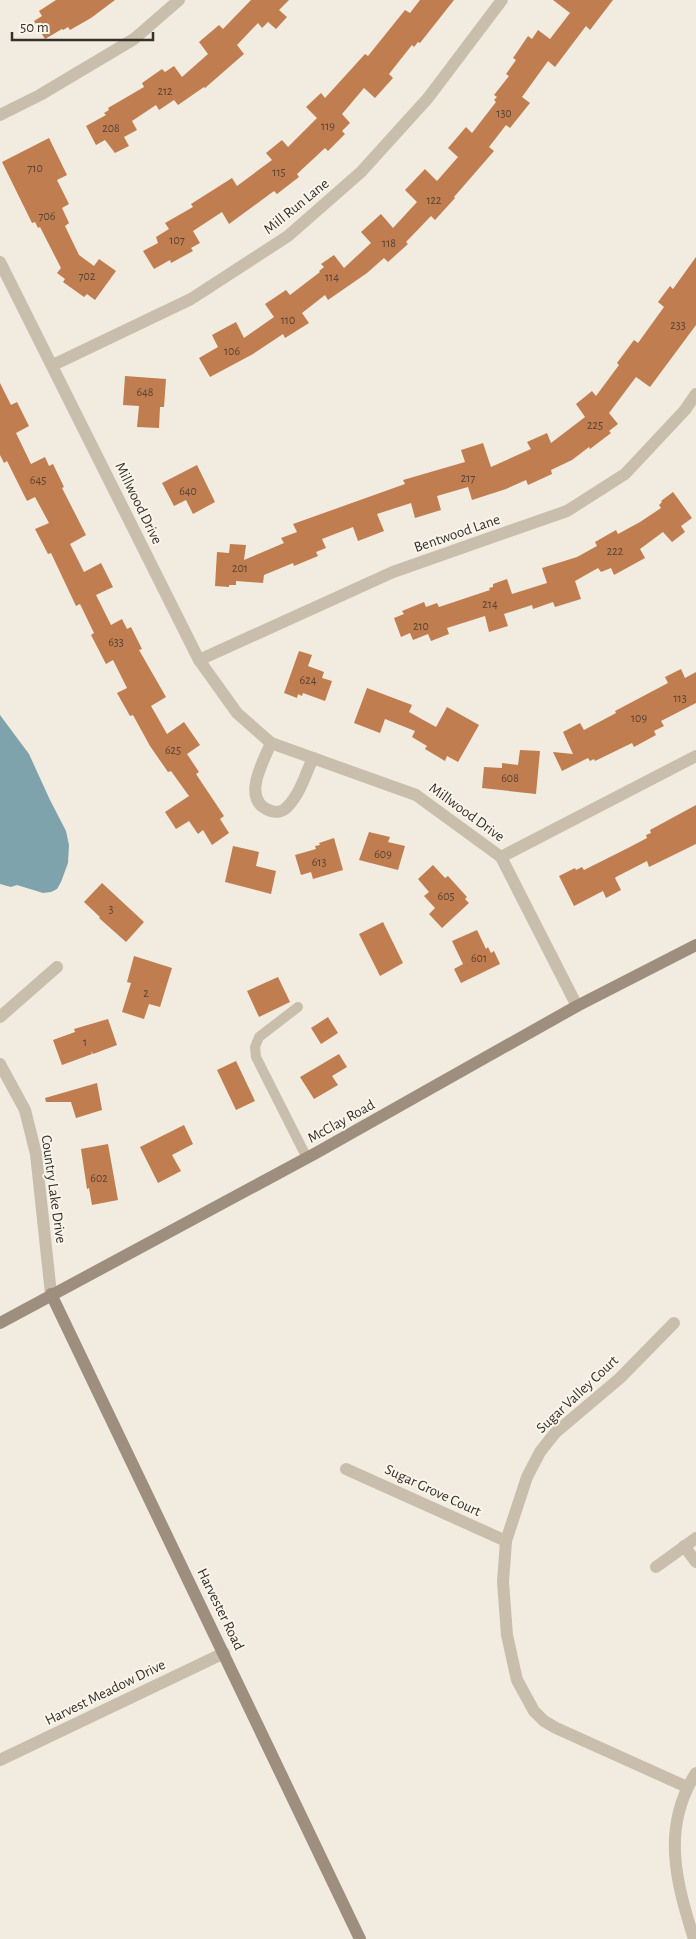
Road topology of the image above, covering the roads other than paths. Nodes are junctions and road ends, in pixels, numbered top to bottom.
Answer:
1 (179, 0) edge
2 (502, 0) edge
3 (0, 116) edge
4 (0, 262) edge
5 (53, 365) junction
6 (696, 394) edge
7 (199, 660) junction
8 (272, 743) junction
9 (696, 756) edge
10 (313, 758) junction
11 (501, 857) junction
12 (696, 945) edge
13 (57, 967) dead end
14 (577, 1006) junction
15 (298, 1008) dead end
16 (0, 1017) edge
17 (0, 1064) edge
18 (307, 1158) junction
19 (51, 1294) junction
20 (0, 1323) edge
21 (674, 1323) dead end
22 (346, 1469) dead end
23 (696, 1538) edge
24 (506, 1541) junction
25 (684, 1546) junction
26 (696, 1562) edge
27 (656, 1567) dead end
28 (224, 1653) junction
29 (0, 1760) edge
30 (696, 1773) edge
31 (687, 1787) junction
32 (360, 1939) edge
33 (694, 1939) edge

1 - 3 street
2 - 5 street, Mill Run Lane
4 - 5 street, Millwood Drive
5 - 7 street, Millwood Drive
6 - 7 street, Bentwood Lane
7 - 8 street, Millwood Drive
8 - 10 street, Millwood Drive
8 - 10 street
9 - 11 street
10 - 11 street, Millwood Drive
11 - 14 street, Millwood Drive
12 - 14 main road, McClay Road
13 - 16 street
14 - 18 main road, McClay Road
15 - 18 lane
17 - 19 street, Country Lake Drive
18 - 19 main road, McClay Road
19 - 20 main road, McClay Road
19 - 28 main road, Harvester Road
21 - 24 street, Sugar Valley Court
22 - 24 street, Sugar Grove Court
23 - 25 street
24 - 31 street, Sugar Valley Court
25 - 26 street
25 - 27 street
28 - 29 street, Harvest Meadow Drive
28 - 32 main road, Harvester Road
30 - 31 street
31 - 33 street

